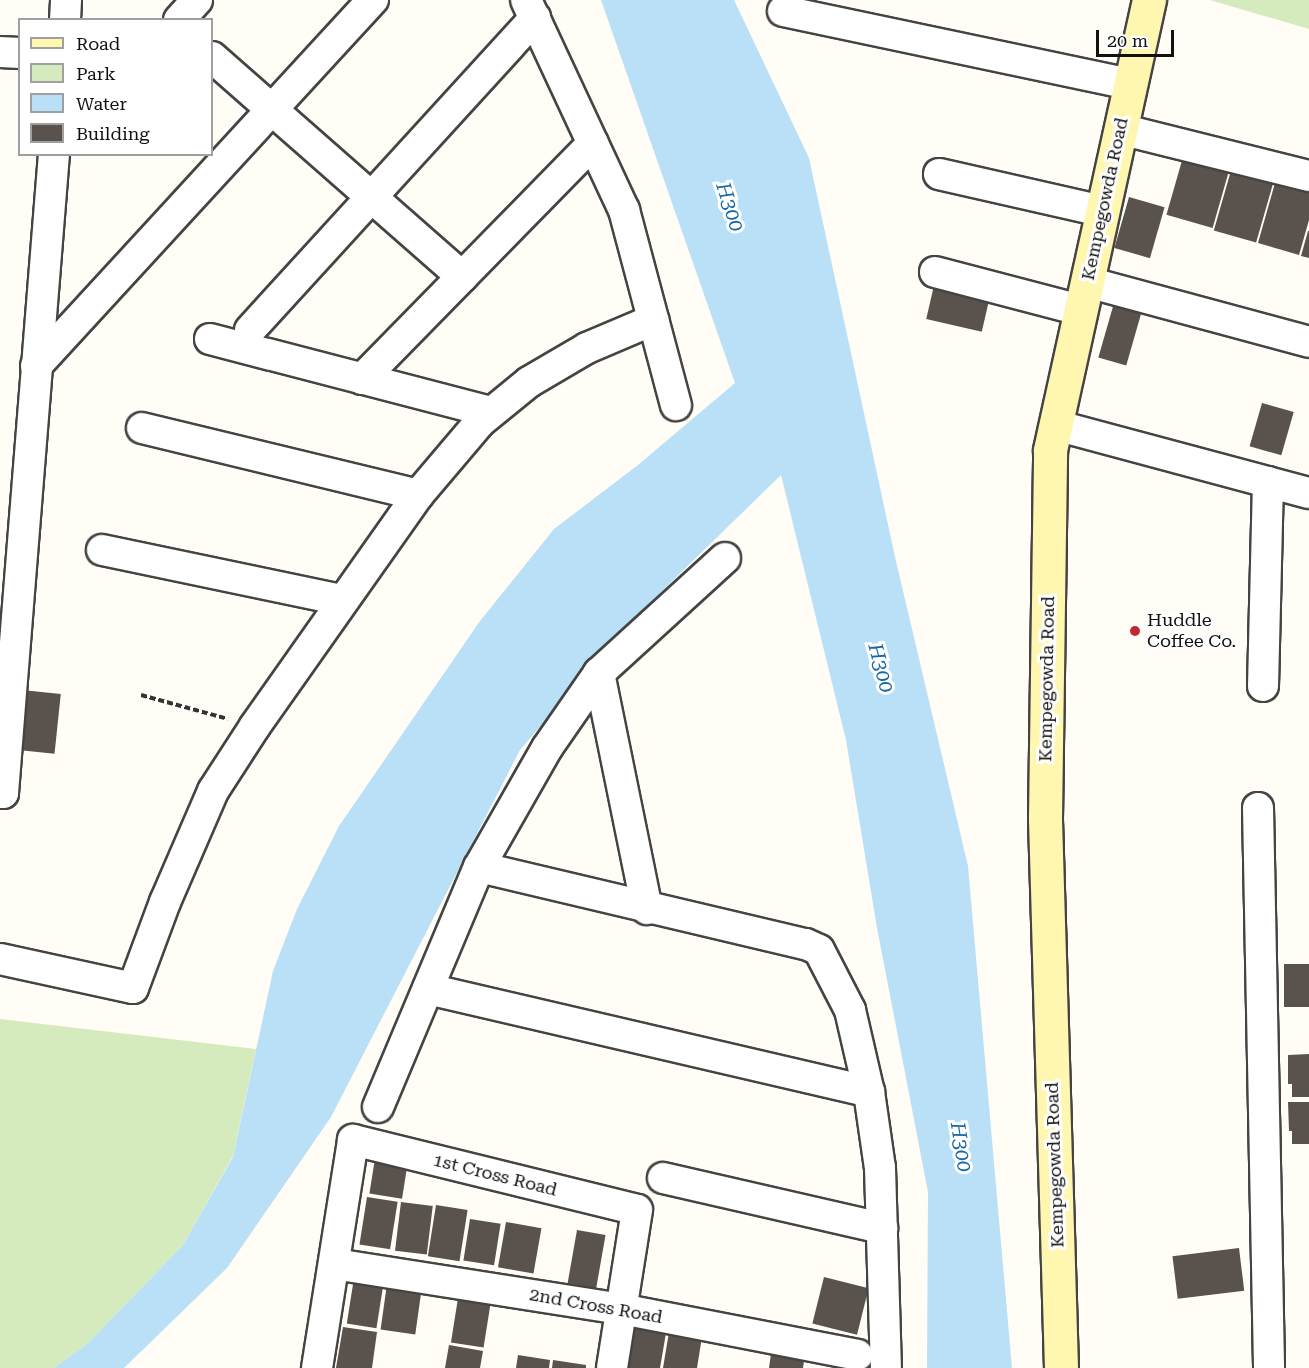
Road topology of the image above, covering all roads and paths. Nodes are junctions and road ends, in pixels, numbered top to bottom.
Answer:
1 (66, 0) edge
2 (197, 0) edge
3 (374, 0) edge
4 (1149, 0) edge
5 (530, 9) edge
6 (783, 11) dead end
7 (65, 18) edge
8 (181, 18) edge
9 (0, 52) edge
10 (18, 53) edge
11 (213, 58) edge
12 (1130, 84) junction
13 (272, 110) junction
14 (1120, 129) junction
15 (593, 143) junction
16 (54, 156) edge
17 (939, 174) dead end
18 (1309, 176) edge
19 (371, 197) junction
20 (1102, 211) junction
21 (935, 272) dead end
22 (462, 277) junction
23 (1083, 296) junction
24 (653, 320) junction
25 (250, 330) dead end
26 (210, 339) dead end
27 (1309, 342) edge
28 (36, 366) junction
29 (362, 379) junction
30 (676, 405) dead end
31 (491, 412) junction
32 (1055, 425) junction
33 (142, 428) dead end
34 (1268, 482) junction
35 (1309, 493) edge
36 (418, 495) junction
37 (102, 550) dead end
38 (725, 558) dead end
39 (342, 600) junction
40 (599, 673) junction
41 (1263, 686) dead end
42 (141, 695) dead end
43 (255, 726) junction
44 (0, 793) edge
45 (1258, 808) dead end
46 (479, 867) junction
47 (647, 909) junction
48 (0, 959) edge
49 (428, 988) junction
50 (869, 1092) junction
51 (378, 1107) dead end
52 (663, 1178) dead end
53 (882, 1228) junction
54 (334, 1264) junction
55 (621, 1309) junction
56 (858, 1355) dead end
57 (316, 1368) edge
58 (612, 1368) edge
59 (886, 1368) edge
60 (1061, 1368) edge
61 (1269, 1368) edge

1 - 7 street
2 - 8 street
3 - 13 street
4 - 12 street, Kempegowda Road
5 - 15 street
5 - 19 street
6 - 12 street
9 - 10 street
11 - 13 street
12 - 14 street, Kempegowda Road
13 - 19 street
13 - 28 street
14 - 18 street
14 - 20 street, Kempegowda Road
15 - 22 street
15 - 24 street
16 - 28 street
17 - 20 street
19 - 22 street
19 - 25 street
20 - 23 street, Kempegowda Road
21 - 23 street
22 - 29 street
23 - 27 street
23 - 32 street, Kempegowda Road
24 - 30 street
24 - 31 street
26 - 29 street
28 - 44 street
29 - 31 street
31 - 36 street
32 - 34 street
32 - 60 street, Kempegowda Road
33 - 36 street
34 - 35 street
34 - 41 street
36 - 39 street
37 - 39 street
38 - 40 street
39 - 43 street
40 - 46 street
40 - 47 street
42 - 43 path
43 - 48 street
45 - 61 street
46 - 47 street
46 - 49 street
47 - 50 street
49 - 50 street
49 - 51 street
50 - 53 street
52 - 53 street
53 - 59 street
54 - 55 street, 2nd Cross Road
54 - 55 street, 1st Cross Road
54 - 57 street
55 - 56 street, 2nd Cross Road
55 - 58 street

